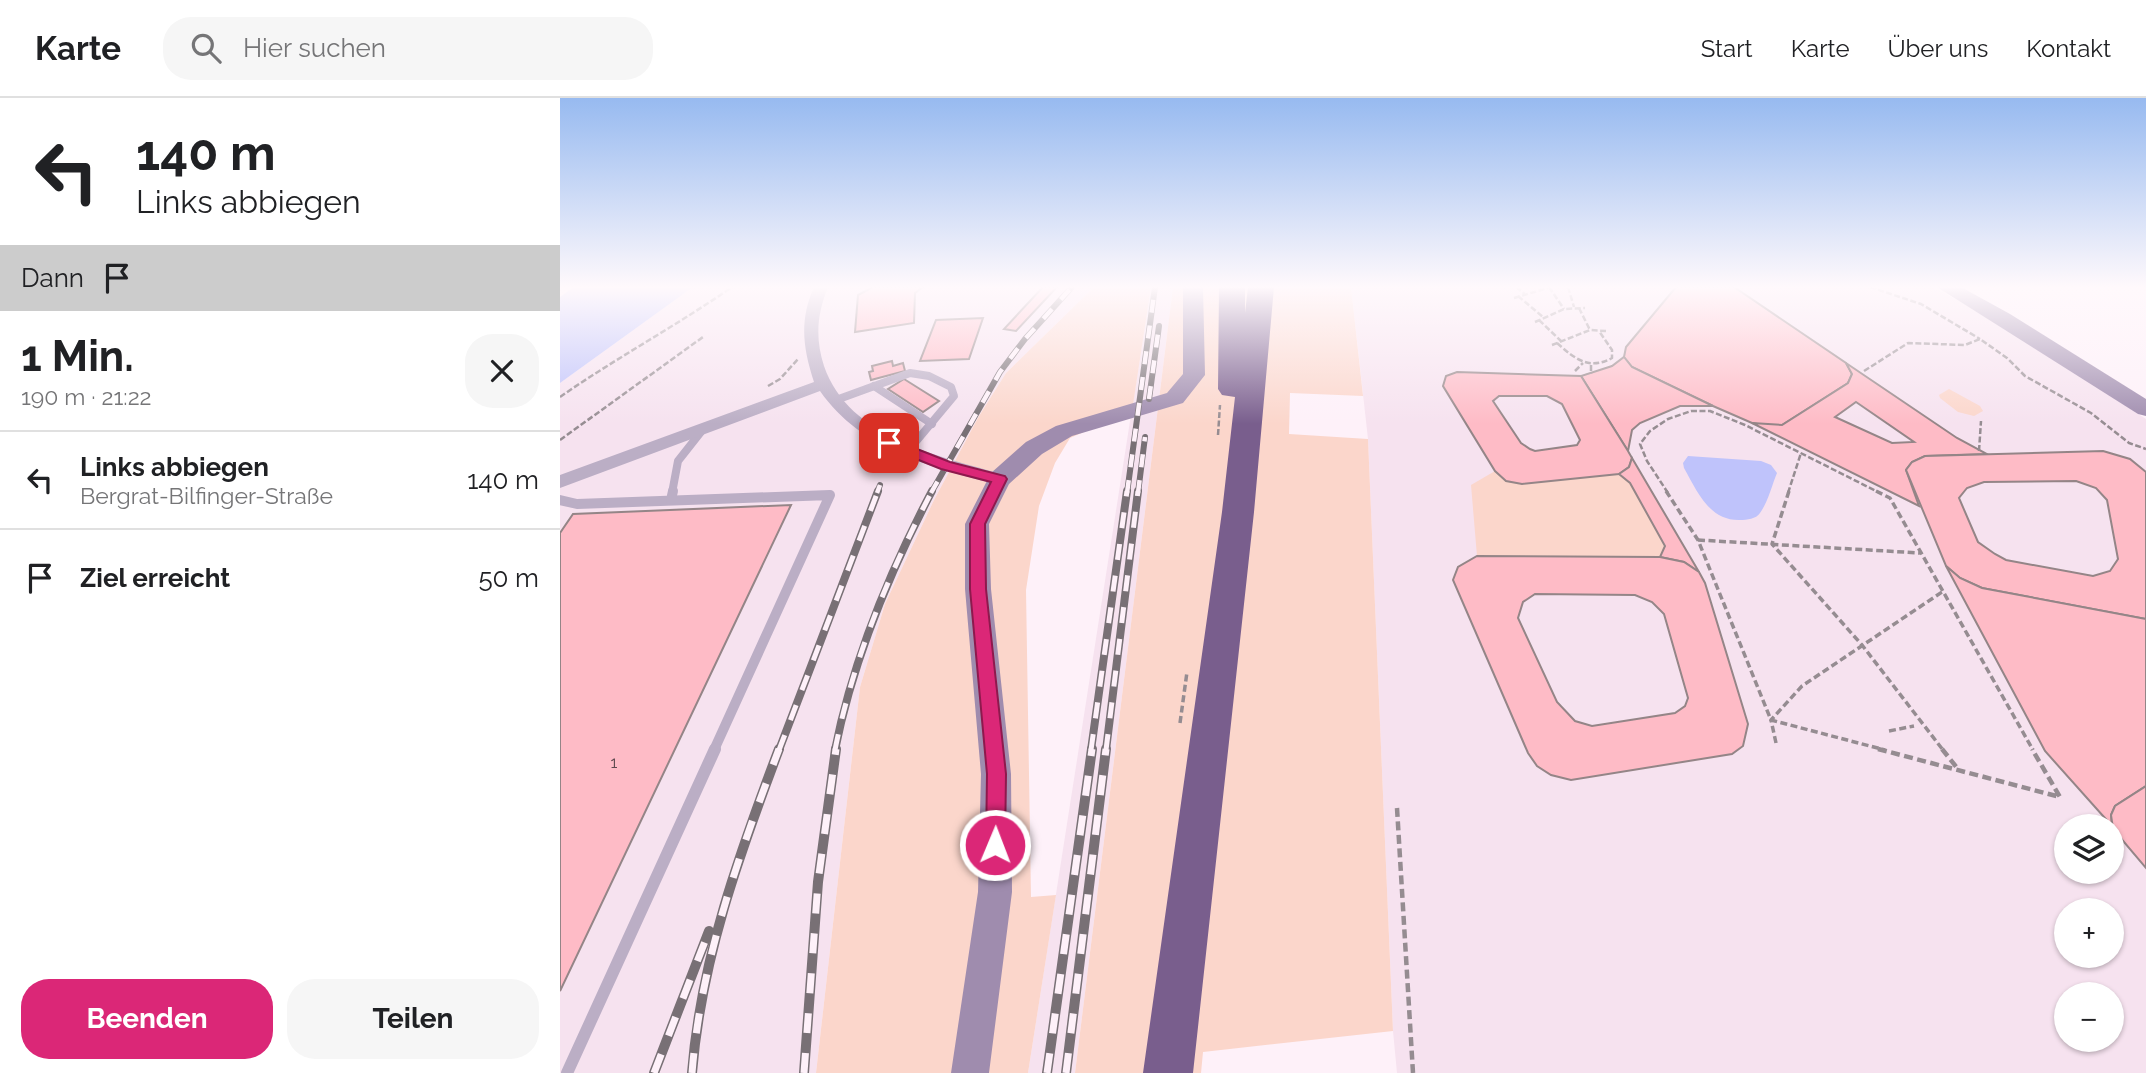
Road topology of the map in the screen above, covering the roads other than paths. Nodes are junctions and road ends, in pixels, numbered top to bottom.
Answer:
1 (809, 332) edge
2 (1194, 332) edge
3 (1232, 332) edge
4 (1257, 332) edge
5 (2026, 332) edge
6 (822, 385) junction
7 (874, 386) junction
8 (835, 400) junction
9 (2146, 409) edge
10 (932, 424) junction
11 (704, 428) junction
12 (908, 451) junction
13 (999, 479) junction
14 (560, 482) edge
15 (560, 500) edge
16 (671, 500) junction
17 (1238, 512) junction
18 (567, 1073) edge
19 (970, 1073) edge
20 (1168, 1073) edge

1 - 6 street
2 - 13 main road
3 - 17 highway
4 - 17 highway
5 - 9 main road
6 - 8 street
6 - 11 street
7 - 8 lane
7 - 10 lane
7 - 10 lane
8 - 12 street
10 - 12 lane
11 - 14 street
11 - 16 lane
12 - 13 street
13 - 19 main road
15 - 16 lane
16 - 18 lane
17 - 20 highway

